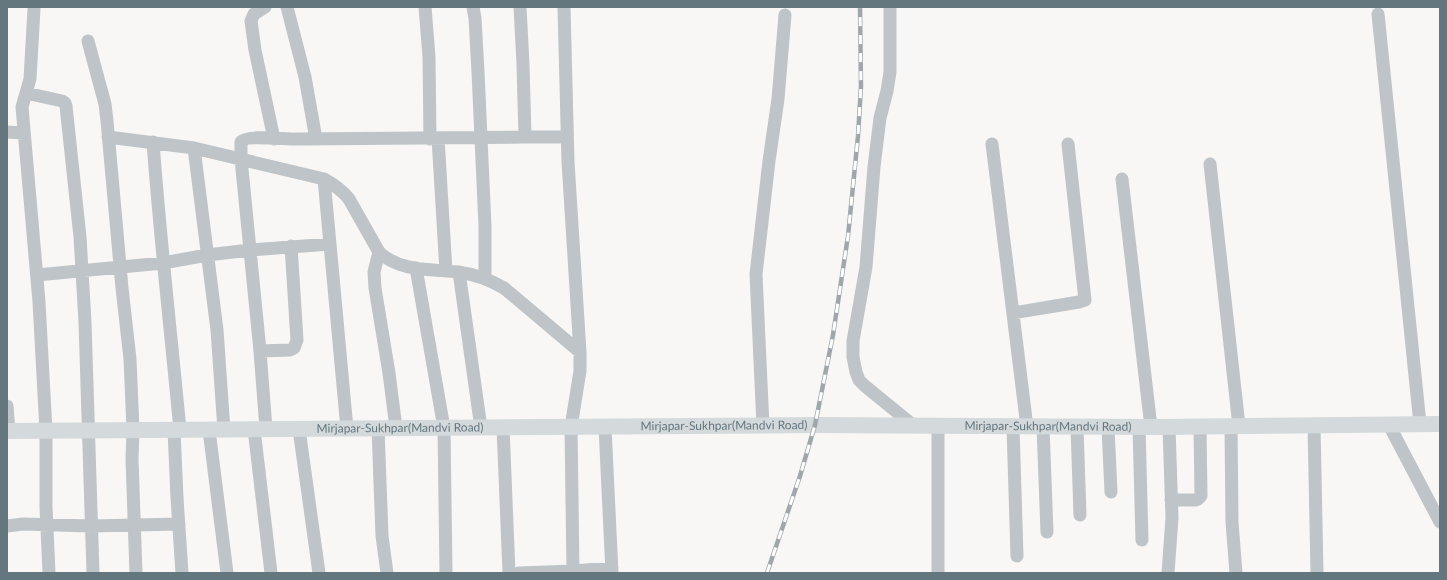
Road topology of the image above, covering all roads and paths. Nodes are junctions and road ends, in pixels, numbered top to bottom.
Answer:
1 (265, 7) edge
2 (287, 7) edge
3 (425, 7) edge
4 (472, 7) edge
5 (520, 7) edge
6 (564, 7) edge
7 (890, 7) edge
8 (34, 9) dead end
9 (1378, 14) dead end
10 (785, 16) dead end
11 (88, 41) dead end
12 (26, 93) junction
13 (7, 132) edge
14 (24, 133) junction
15 (108, 137) junction
16 (525, 137) junction
17 (567, 137) junction
18 (434, 138) junction
19 (480, 138) junction
20 (274, 139) junction
21 (316, 139) junction
22 (153, 142) junction
23 (992, 144) dead end
24 (1068, 144) dead end
25 (194, 148) junction
26 (241, 159) junction
27 (1210, 164) dead end
28 (324, 179) junction
29 (1122, 179) dead end
30 (330, 244) junction
31 (292, 246) junction
32 (250, 250) junction
33 (379, 252) junction
34 (207, 255) junction
35 (163, 263) junction
36 (120, 266) junction
37 (416, 268) junction
38 (82, 270) junction
39 (446, 271) junction
40 (459, 272) junction
41 (37, 275) junction
42 (485, 278) junction
43 (1013, 314) junction
44 (260, 351) junction
45 (580, 352) junction
46 (7, 406) edge
47 (1420, 424) junction
48 (1440, 424) edge
49 (1314, 425) junction
50 (1389, 425) junction
51 (764, 426) junction
52 (914, 426) junction
53 (938, 426) junction
54 (1235, 426) junction
55 (571, 427) junction
56 (606, 427) junction
57 (1020, 427) junction
58 (1043, 427) junction
59 (1077, 427) junction
60 (1108, 427) junction
61 (1169, 427) junction
62 (1200, 427) junction
63 (378, 428) junction
64 (396, 428) junction
65 (444, 428) junction
66 (481, 428) junction
67 (503, 428) junction
68 (1145, 428) junction
69 (260, 429) junction
70 (299, 429) junction
71 (347, 429) junction
72 (88, 430) junction
73 (133, 430) junction
74 (177, 430) junction
75 (217, 430) junction
76 (8, 431) edge
77 (46, 431) junction
78 (1111, 492) dead end
79 (1172, 500) junction
80 (1080, 515) dead end
81 (1440, 522) edge
82 (179, 524) junction
83 (47, 525) junction
84 (133, 525) junction
85 (7, 526) edge
86 (91, 526) junction
87 (1047, 532) dead end
88 (1142, 540) dead end
89 (1017, 556) dead end
90 (573, 571) junction
91 (612, 571) edge
92 (49, 573) edge
93 (93, 573) edge
94 (136, 573) edge
95 (182, 573) edge
96 (227, 573) edge
97 (271, 573) edge
98 (319, 573) edge
99 (387, 573) edge
100 (446, 573) edge
101 (508, 573) edge
102 (519, 573) edge
103 (938, 573) edge
104 (1168, 573) edge
105 (1236, 573) edge
106 (1317, 573) edge

1 - 20 street
2 - 21 street
3 - 18 street
4 - 19 street
5 - 16 street
6 - 17 street
7 - 52 street
8 - 12 street
9 - 47 street
10 - 51 street
11 - 15 street
12 - 14 street
12 - 38 street
13 - 14 street
14 - 41 street
15 - 22 street
15 - 36 street
16 - 17 street
16 - 19 street
17 - 45 street
18 - 19 street
18 - 21 street
18 - 39 street
19 - 42 street
20 - 21 street
20 - 26 street
22 - 25 street
22 - 35 street
23 - 43 street
24 - 43 street
25 - 26 street
25 - 34 street
26 - 28 street
26 - 32 street
27 - 54 street
28 - 30 street
28 - 33 street
29 - 68 street
30 - 31 street
30 - 71 street
31 - 32 street
31 - 44 street
32 - 34 street
32 - 44 street
33 - 37 street
33 - 64 street
34 - 35 street
34 - 75 street
35 - 36 street
35 - 74 street
36 - 38 street
36 - 73 street
37 - 39 street
37 - 65 street
38 - 41 street
38 - 72 street
39 - 40 street
40 - 42 street
40 - 66 street
41 - 77 street
42 - 45 street
43 - 57 street
44 - 69 street
45 - 55 street
46 - 76 street
47 - 48 main road, Mirjapar-Sukhpar(Mandvi Road)
47 - 50 main road, Mirjapar-Sukhpar(Mandvi Road)
49 - 50 main road, Mirjapar-Sukhpar(Mandvi Road)
49 - 54 main road, Mirjapar-Sukhpar(Mandvi Road)
49 - 106 street
50 - 81 street
51 - 52 main road, Mirjapar-Sukhpar(Mandvi Road)
51 - 56 main road, Mirjapar-Sukhpar(Mandvi Road)
52 - 53 main road, Mirjapar-Sukhpar(Mandvi Road)
53 - 57 main road, Mirjapar-Sukhpar(Mandvi Road)
53 - 103 street
54 - 62 main road, Mirjapar-Sukhpar(Mandvi Road)
54 - 105 street
55 - 56 main road, Mirjapar-Sukhpar(Mandvi Road)
55 - 67 main road, Mirjapar-Sukhpar(Mandvi Road)
55 - 90 street
56 - 91 street
57 - 58 main road, Mirjapar-Sukhpar(Mandvi Road)
57 - 89 street
58 - 59 main road, Mirjapar-Sukhpar(Mandvi Road)
58 - 87 street
59 - 60 main road, Mirjapar-Sukhpar(Mandvi Road)
59 - 80 street
60 - 68 main road, Mirjapar-Sukhpar(Mandvi Road)
60 - 78 street
61 - 62 main road, Mirjapar-Sukhpar(Mandvi Road)
61 - 68 main road, Mirjapar-Sukhpar(Mandvi Road)
61 - 79 street
62 - 79 street
63 - 64 main road, Mirjapar-Sukhpar(Mandvi Road)
63 - 71 main road, Mirjapar-Sukhpar(Mandvi Road)
63 - 99 street
64 - 65 main road, Mirjapar-Sukhpar(Mandvi Road)
65 - 66 main road, Mirjapar-Sukhpar(Mandvi Road)
65 - 100 street
66 - 67 main road, Mirjapar-Sukhpar(Mandvi Road)
67 - 101 street
68 - 88 street
69 - 70 main road, Mirjapar-Sukhpar(Mandvi Road)
69 - 75 main road, Mirjapar-Sukhpar(Mandvi Road)
69 - 97 street
70 - 71 main road, Mirjapar-Sukhpar(Mandvi Road)
70 - 98 street
72 - 73 main road, Mirjapar-Sukhpar(Mandvi Road)
72 - 77 main road, Mirjapar-Sukhpar(Mandvi Road)
72 - 86 street
73 - 74 main road, Mirjapar-Sukhpar(Mandvi Road)
73 - 84 street
74 - 75 main road, Mirjapar-Sukhpar(Mandvi Road)
74 - 82 street
75 - 96 street
76 - 77 main road, Mirjapar-Sukhpar(Mandvi Road)
77 - 83 street
79 - 104 street
82 - 84 street
82 - 95 street
83 - 85 street
83 - 86 street
83 - 92 street
84 - 86 street
84 - 94 street
86 - 93 street
90 - 91 street
90 - 102 street

